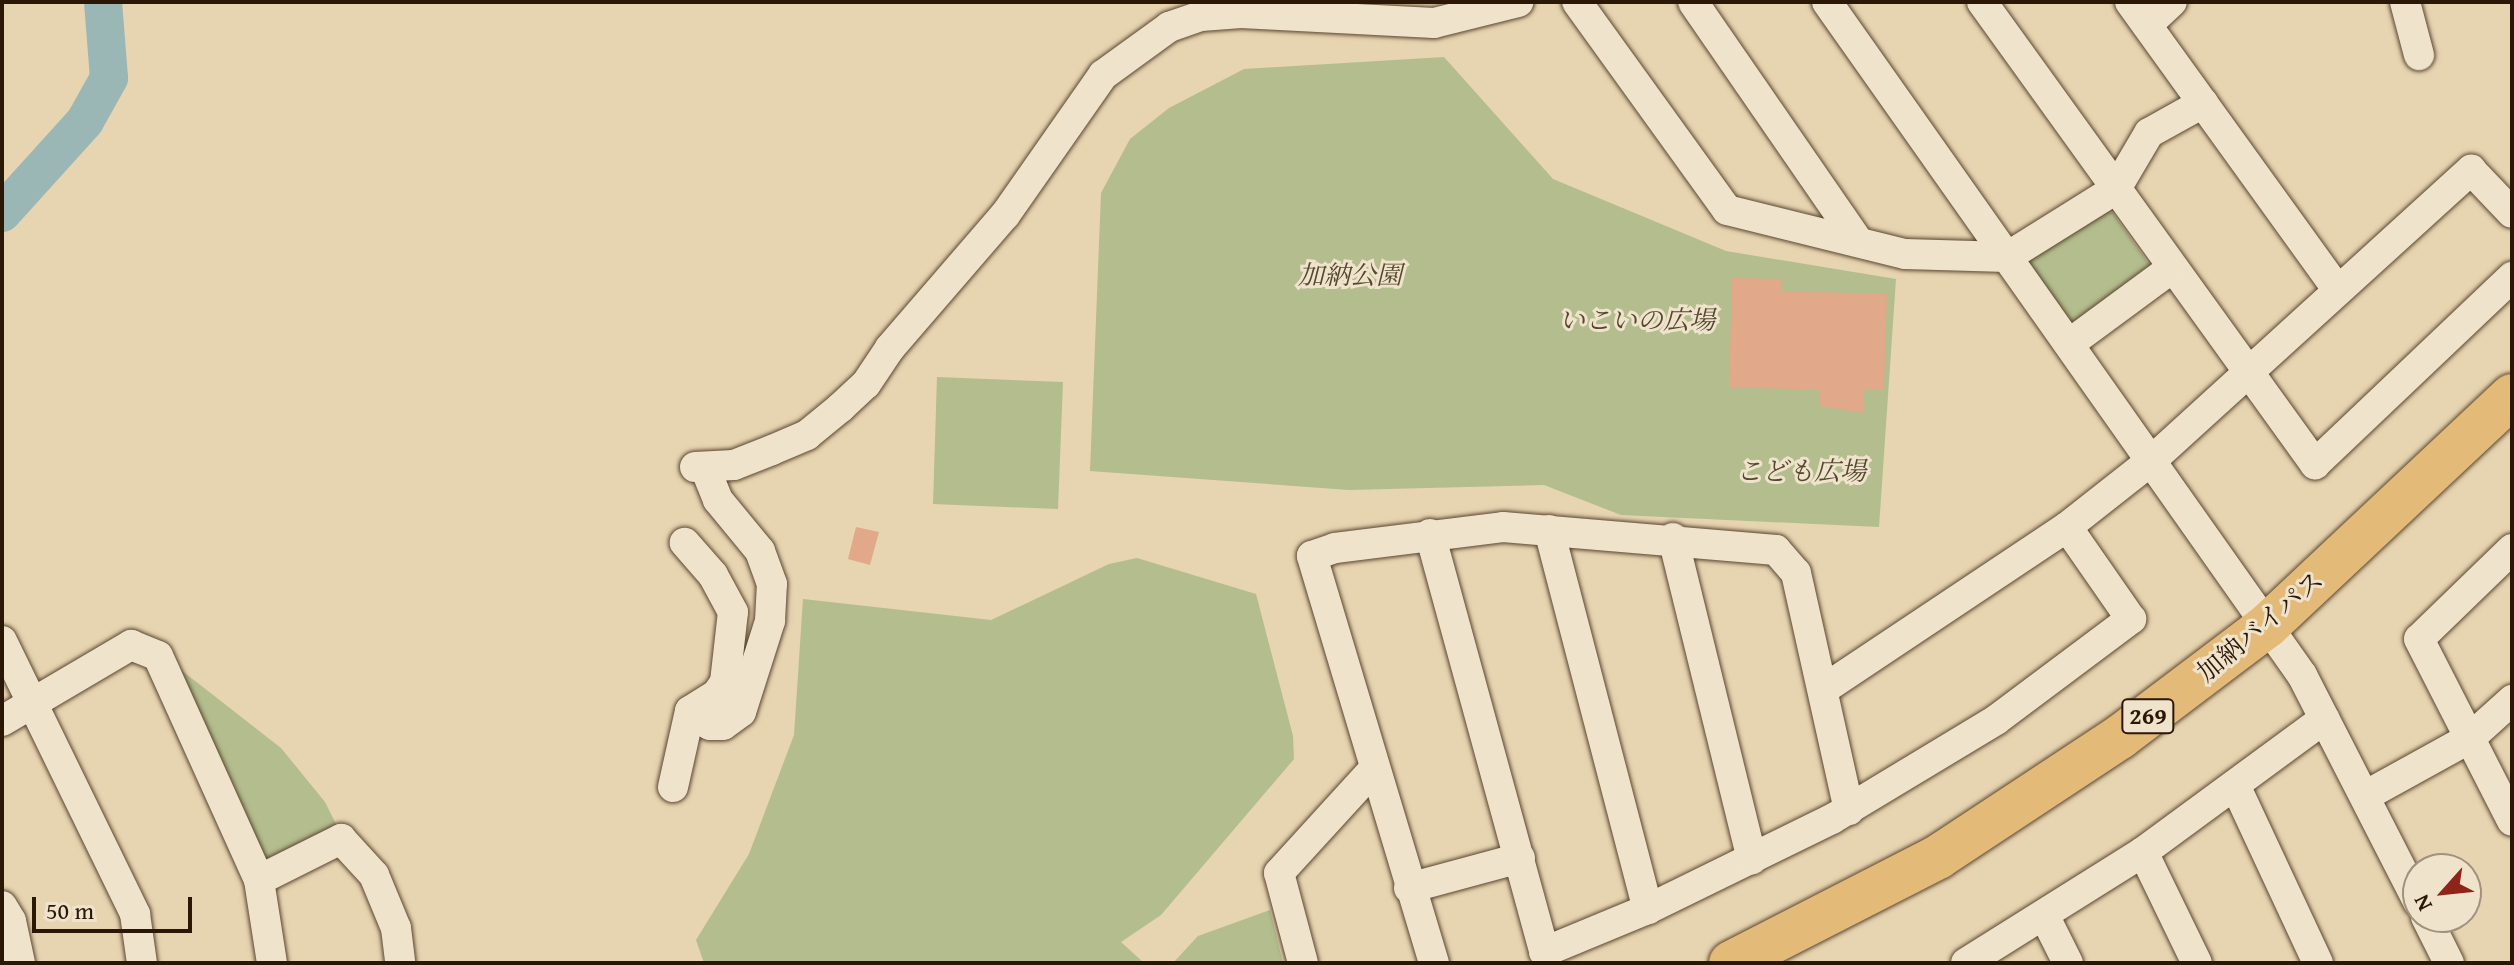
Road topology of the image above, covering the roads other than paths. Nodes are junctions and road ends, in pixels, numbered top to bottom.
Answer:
1 (1518, 2) edge
2 (1577, 2) edge
3 (1693, 2) edge
4 (1827, 2) edge
5 (1982, 2) edge
6 (2172, 2) edge
7 (2405, 2) edge
8 (2138, 14) edge
9 (2419, 55) dead end
10 (2203, 103) junction
11 (2116, 189) junction
12 (2512, 213) edge
13 (1858, 241) junction
14 (2007, 257) junction
15 (2172, 268) junction
16 (2512, 277) edge
17 (2336, 288) junction
18 (2069, 344) junction
19 (2247, 373) junction
20 (2512, 396) edge
21 (2512, 428) edge
22 (2151, 461) junction
23 (2067, 527) junction
24 (1549, 530) junction
25 (1430, 534) junction
26 (1673, 538) junction
27 (685, 543) dead end
28 (2512, 549) edge
29 (2275, 636) junction
30 (2, 641) edge
31 (1824, 689) junction
32 (2512, 700) edge
33 (33, 705) junction
34 (700, 706) junction
35 (2324, 719) junction
36 (2, 721) edge
37 (2470, 738) junction
38 (1375, 768) junction
39 (2235, 785) junction
40 (673, 787) dead end
41 (2365, 796) junction
42 (1849, 810) junction
43 (2512, 821) edge
44 (2143, 852) junction
45 (1520, 858) junction
46 (1752, 859) junction
47 (2402, 870) edge
48 (259, 880) junction
49 (1409, 888) junction
50 (2, 906) edge
51 (1648, 909) junction
52 (2045, 917) junction
53 (2433, 933) edge
54 (2445, 962) edge
55 (20, 963) edge
56 (142, 963) edge
57 (272, 963) edge
58 (400, 963) edge
59 (1303, 963) edge
60 (1434, 963) edge
61 (1731, 963) edge
62 (1795, 963) edge
63 (1966, 963) edge
64 (2068, 963) edge
65 (2197, 963) edge
66 (2318, 963) edge

1 - 34 street
2 - 13 street
3 - 13 street
4 - 14 street
5 - 11 street
6 - 8 street
7 - 9 street
8 - 10 street
10 - 11 street
10 - 17 street
11 - 14 street
11 - 15 street
12 - 17 street
13 - 14 street
14 - 18 street
15 - 18 street
15 - 19 street
16 - 19 street
17 - 19 street
18 - 22 street
19 - 22 street
20 - 29 highway, 加納バイパス / 269
21 - 29 highway, 加納バイパス / 269
22 - 23 street
22 - 29 street
23 - 31 street
23 - 42 street
24 - 25 street
24 - 26 street
24 - 51 street
25 - 38 street
25 - 45 street
26 - 31 street
26 - 46 street
27 - 34 street
28 - 37 street
29 - 35 street
29 - 61 highway, 加納バイパス / 269
29 - 62 highway, 加納バイパス / 269
30 - 33 street
31 - 42 street
32 - 37 street
33 - 36 street
33 - 48 street
33 - 56 street
34 - 40 street
35 - 39 street
35 - 41 street
37 - 41 street
37 - 43 street
38 - 49 street
38 - 59 street
39 - 44 street
39 - 66 street
41 - 47 street
42 - 46 street
44 - 52 street
44 - 65 street
45 - 49 street
45 - 51 street
46 - 51 street
48 - 57 street
48 - 58 street
49 - 60 street
50 - 55 street
52 - 63 street
52 - 64 street
53 - 54 street

